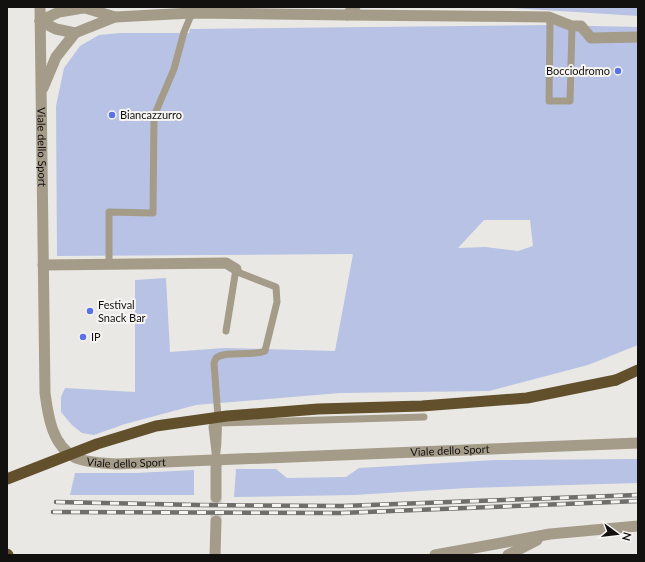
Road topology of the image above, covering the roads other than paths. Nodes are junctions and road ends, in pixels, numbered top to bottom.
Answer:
1 (40, 7) edge
2 (83, 7) edge
3 (351, 11) edge
4 (192, 14) junction
5 (115, 17) junction
6 (549, 17) junction
7 (40, 20) junction
8 (572, 26) junction
9 (75, 33) junction
10 (638, 37) edge
11 (41, 91) junction
12 (43, 265) junction
13 (109, 265) junction
14 (236, 269) junction
15 (226, 330) dead end
16 (638, 370) edge
17 (638, 377) edge
18 (616, 380) junction
19 (424, 416) dead end
20 (218, 423) junction
21 (638, 443) edge
22 (216, 460) junction
23 (7, 479) edge
24 (216, 497) tunnel mouth
25 (216, 521) tunnel mouth
26 (638, 526) edge
27 (550, 534) junction
28 (216, 555) edge
29 (435, 555) edge
30 (508, 555) edge

1 - 7 street, Viale dello Sport
2 - 5 street
2 - 7 street
3 - 4 street
3 - 6 street
4 - 5 street
4 - 13 lane
5 - 9 street
6 - 8 street
6 - 8 lane
7 - 9 street
7 - 11 street, Viale dello Sport
8 - 10 street
9 - 11 street
11 - 12 street, Viale dello Sport
12 - 13 street
12 - 22 street, Viale dello Sport
13 - 14 street
14 - 15 lane
14 - 20 lane
16 - 18 highway
17 - 18 highway
18 - 23 highway, bridge
19 - 20 lane
20 - 22 lane
21 - 22 street, Viale dello Sport
22 - 24 street
25 - 28 street
26 - 27 street
27 - 29 street
27 - 30 street

